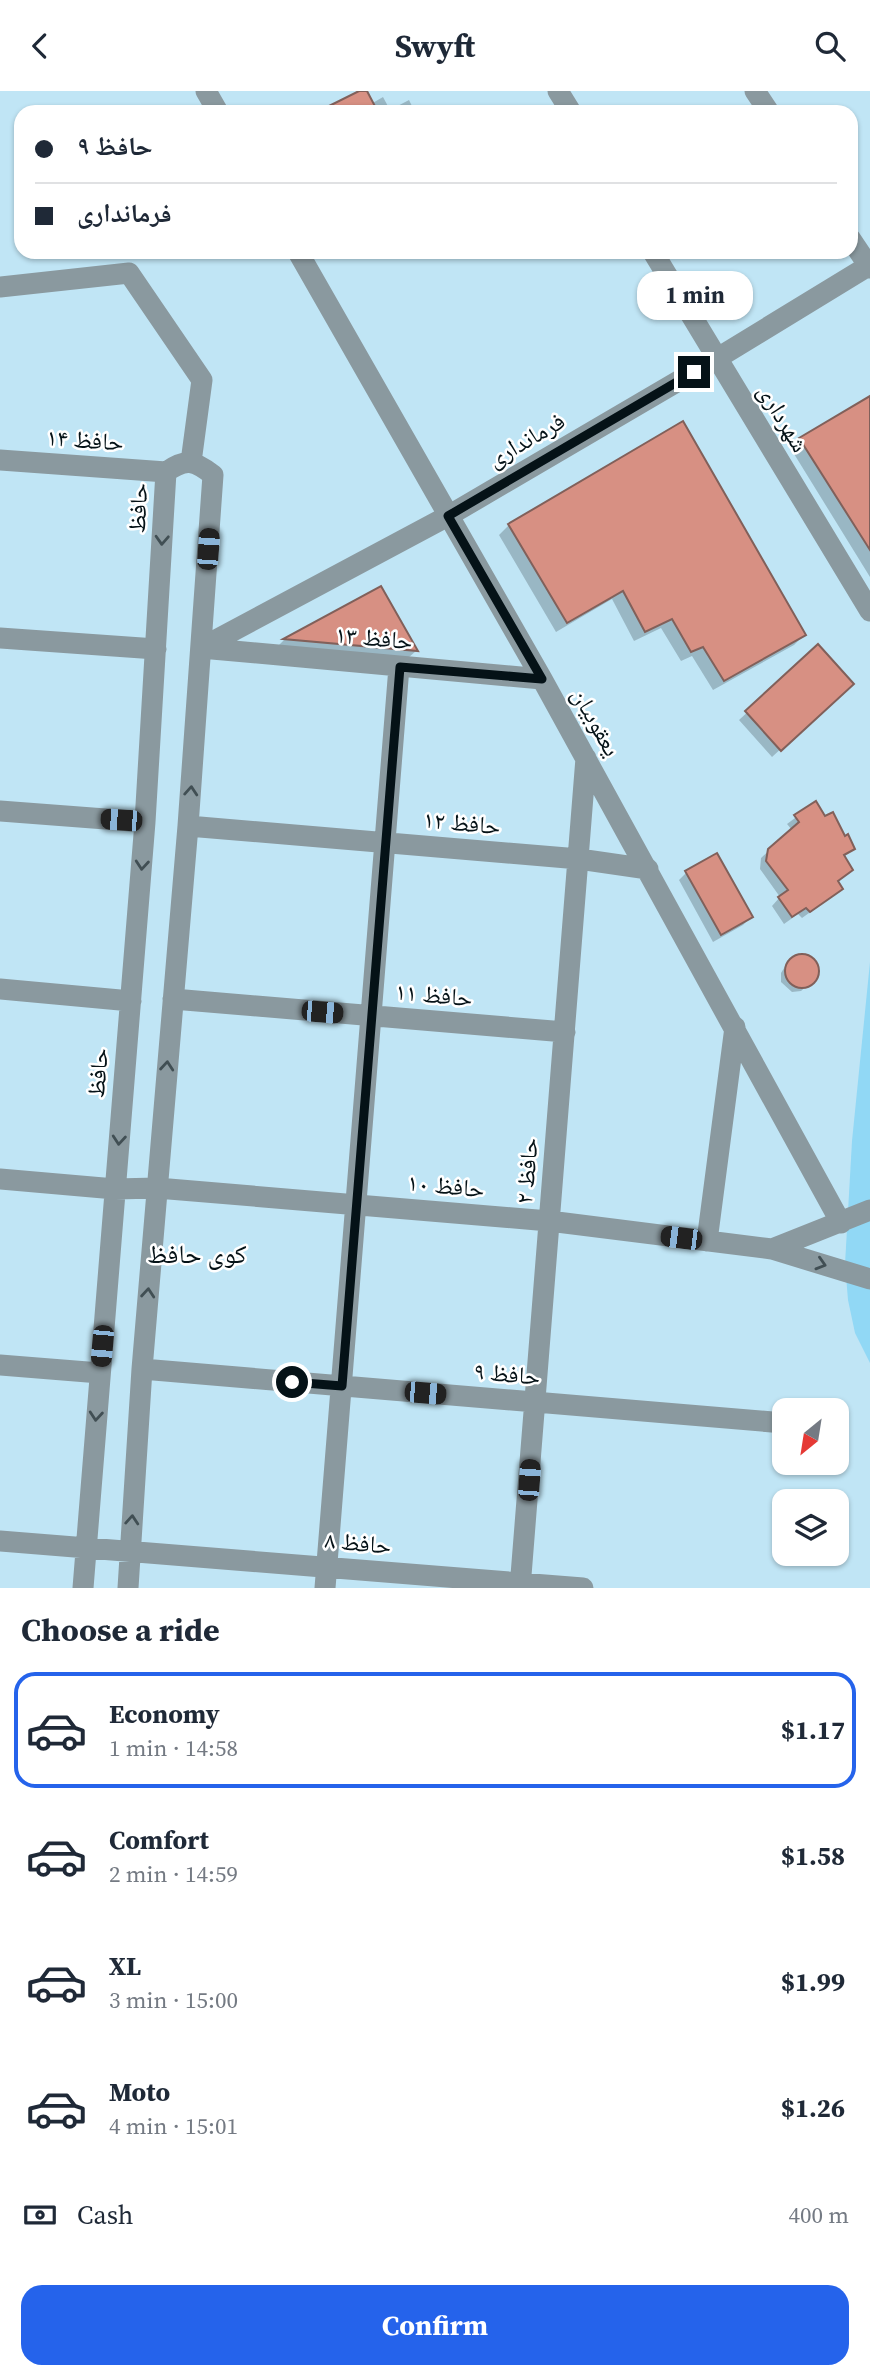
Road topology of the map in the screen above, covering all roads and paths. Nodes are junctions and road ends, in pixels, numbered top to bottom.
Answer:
1 (858, 250) edge
2 (302, 259) edge
3 (657, 259) edge
4 (869, 266) edge
5 (0, 287) edge
6 (716, 359) junction
7 (0, 460) edge
8 (191, 462) junction
9 (166, 472) junction
10 (448, 516) junction
11 (870, 611) edge
12 (0, 638) edge
13 (156, 649) junction
14 (201, 649) junction
15 (400, 667) junction
16 (542, 679) junction
17 (586, 758) junction
18 (0, 811) edge
19 (145, 822) junction
20 (188, 826) junction
21 (385, 843) junction
22 (579, 859) junction
23 (648, 869) junction
24 (0, 989) edge
25 (173, 999) junction
26 (131, 1001) junction
27 (371, 1016) junction
28 (735, 1027) junction
29 (565, 1033) junction
30 (0, 1179) edge
31 (157, 1188) junction
32 (115, 1189) junction
33 (356, 1205) junction
34 (870, 1210) edge
35 (549, 1221) junction
36 (841, 1223) junction
37 (707, 1241) junction
38 (772, 1249) junction
39 (870, 1279) edge
40 (0, 1365) edge
41 (142, 1369) junction
42 (100, 1373) junction
43 (342, 1386) junction
44 (535, 1402) junction
45 (772, 1422) edge
46 (0, 1541) edge
47 (85, 1549) junction
48 (130, 1550) junction
49 (326, 1577) edge
50 (520, 1585) edge
51 (83, 1588) edge
52 (128, 1588) edge
53 (583, 1588) edge

1 - 4 street
2 - 10 street, یعقوبیان
3 - 6 street, شهرداری
4 - 6 street, فرمانداری
5 - 8 street
6 - 10 street, فرمانداری
6 - 11 street, شهرداری
7 - 9 street, حافظ ۱۴
8 - 9 street, حافظ
8 - 14 street
9 -> 13 street, حافظ
10 - 14 street, فرمانداری
10 - 16 street, یعقوبیان
12 - 13 street
13 - 19 street, حافظ
14 - 15 street, حافظ ۱۳
20 -> 14 street
15 - 16 street, حافظ ۱۳
15 - 21 street
16 - 17 street, یعقوبیان
17 - 22 street, حافظ ۲
17 - 23 street, یعقوبیان
18 - 19 street
19 -> 26 street, حافظ
20 - 21 street, حافظ ۱۲
20 - 25 street
21 - 22 street, حافظ ۱۲
21 - 27 street
22 - 23 street, حافظ ۱۲
22 - 29 street, حافظ ۲
23 - 28 street, یعقوبیان
24 - 26 street
25 - 27 street, حافظ ۱۱
31 -> 25 street
26 -> 32 street, حافظ
27 - 29 street, حافظ ۱۱
27 - 33 street
28 - 36 street, یعقوبیان
28 - 37 street
29 - 35 street, حافظ ۲
30 - 32 street
31 - 32 street, حافظ ۱۰
31 - 33 street, حافظ ۱۰
41 -> 31 street
32 - 42 street, حافظ
33 - 35 street, حافظ ۱۰
33 - 43 street
34 - 36 street
35 - 37 street, حافظ ۱۰
35 - 44 street, حافظ ۲
36 - 38 street
37 - 38 street, حافظ ۱۰
38 -> 39 street, حافظ ۱۰
40 - 42 street
41 - 43 street, حافظ ۹
48 -> 41 street
42 -> 47 street, حافظ
43 - 44 street, حافظ ۹
43 - 49 street
44 - 45 street, حافظ ۹
44 - 50 street, حافظ ۲
46 - 47 street
47 - 48 street, حافظ ۸
47 - 51 street, حافظ
48 - 49 street, حافظ ۸
48 - 52 street
49 - 50 street, حافظ ۸
50 - 53 street, حافظ ۸

